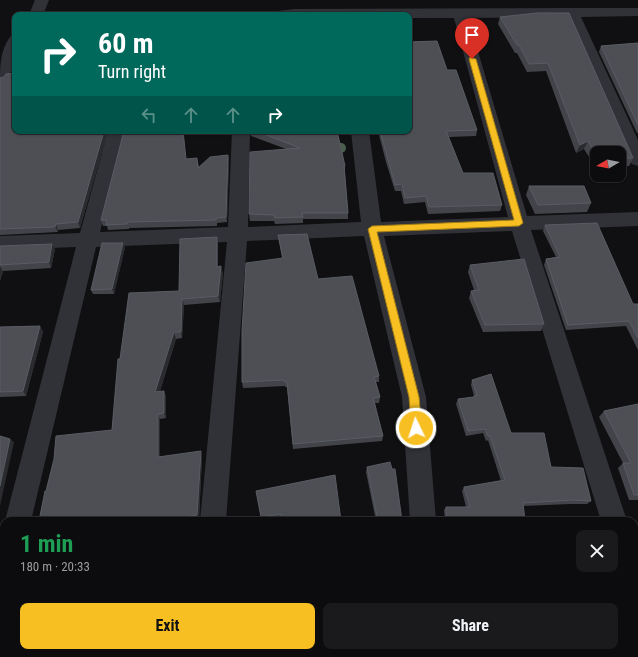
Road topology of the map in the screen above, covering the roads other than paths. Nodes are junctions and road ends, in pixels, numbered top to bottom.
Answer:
1 (42, 0) edge
2 (303, 0) edge
3 (625, 0) edge
4 (37, 12) edge
5 (295, 12) edge
6 (572, 12) junction
7 (599, 12) junction
8 (638, 12) edge
9 (412, 14) edge
10 (460, 14) junction
11 (12, 32) edge
12 (0, 33) edge
13 (12, 48) edge
14 (0, 78) edge
15 (116, 134) edge
16 (241, 134) edge
17 (360, 134) edge
18 (638, 160) edge
19 (638, 218) edge
20 (519, 223) junction
21 (372, 229) junction
22 (238, 233) junction
23 (88, 240) junction
24 (0, 243) edge
25 (19, 517) edge
26 (212, 517) edge
27 (423, 517) edge
28 (613, 517) edge

1 - 4 street
2 - 5 street
3 - 7 street
6 - 7 street
6 - 10 street
6 - 18 street
7 - 8 street
9 - 10 street
10 - 20 street
11 - 12 street
13 - 14 street
15 - 23 street
16 - 22 street
17 - 21 street
19 - 20 street
20 - 21 street
20 - 28 street
21 - 22 street
21 - 27 street
22 - 23 street
22 - 26 street
23 - 24 street
23 - 25 street

